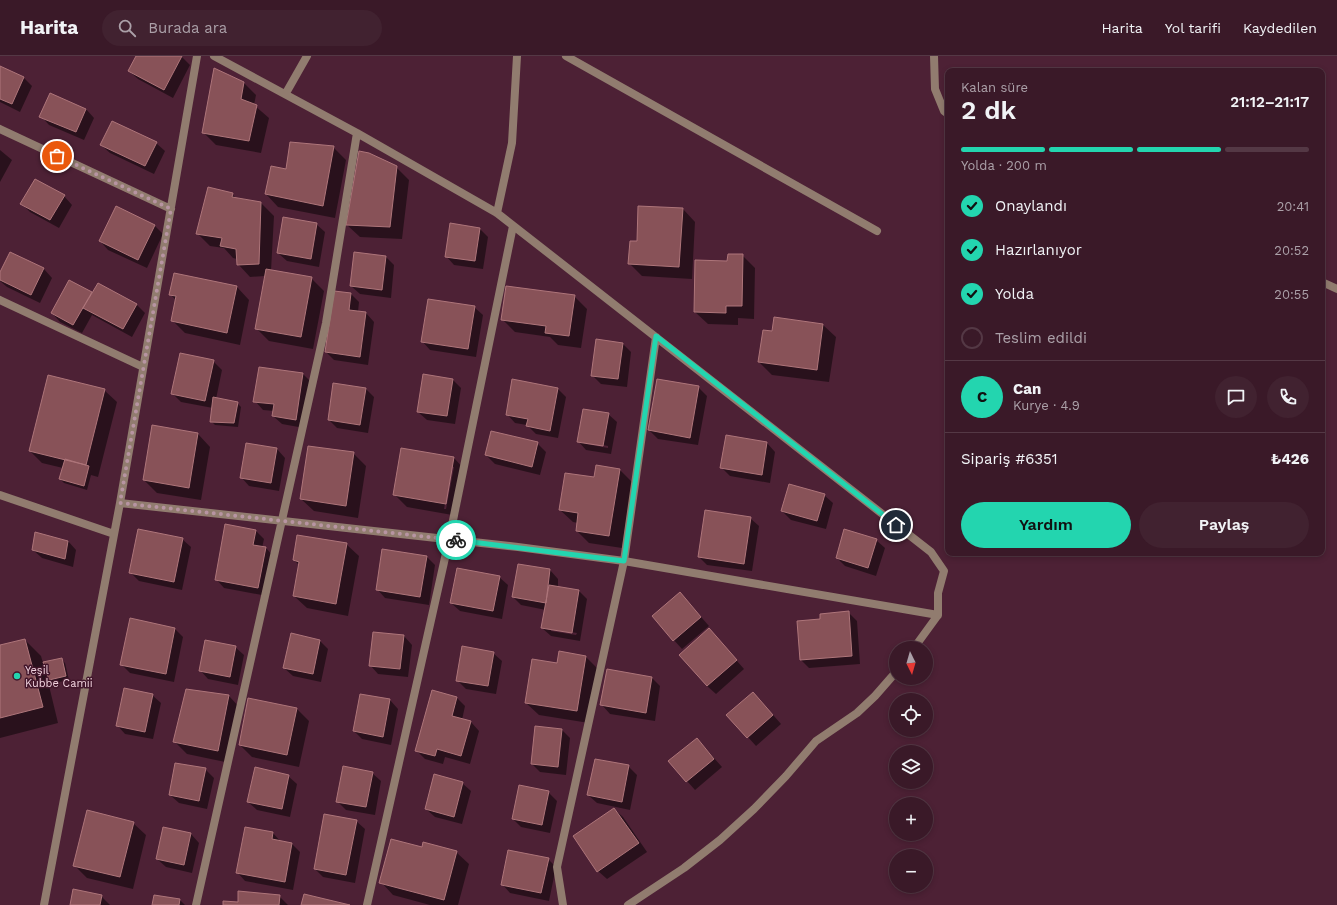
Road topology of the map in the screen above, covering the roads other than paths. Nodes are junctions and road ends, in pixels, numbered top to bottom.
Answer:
1 (197, 56) edge
2 (214, 56) edge
3 (307, 56) edge
4 (517, 56) edge
5 (566, 56) edge
6 (934, 56) edge
7 (286, 94) junction
8 (945, 112) edge
9 (0, 129) edge
10 (357, 133) junction
11 (171, 209) junction
12 (497, 213) junction
13 (513, 226) junction
14 (877, 231) dead end
15 (1325, 283) edge
16 (1337, 289) edge
17 (0, 300) edge
18 (656, 336) junction
19 (143, 367) junction
20 (0, 496) edge
21 (120, 503) junction
22 (281, 522) junction
23 (114, 534) junction
24 (448, 540) junction
25 (624, 561) junction
26 (938, 615) junction
27 (919, 641) edge
28 (889, 680) edge
29 (44, 905) edge
30 (196, 905) edge
31 (366, 905) edge
32 (563, 905) edge
33 (628, 905) edge

1 - 11 street
2 - 7 street
3 - 7 street
4 - 12 street
5 - 14 street
6 - 8 street
7 - 10 street
9 - 11 street
10 - 12 street
10 - 22 street
11 - 19 street
12 - 13 street
13 - 18 street
13 - 24 street
15 - 16 street
17 - 19 street
18 - 25 street
18 - 26 street
19 - 21 street
20 - 23 street
21 - 22 street
21 - 23 street
22 - 24 street
22 - 30 street
23 - 29 street
24 - 25 street
24 - 31 street
25 - 26 street
25 - 32 street
26 - 27 street
28 - 33 street

